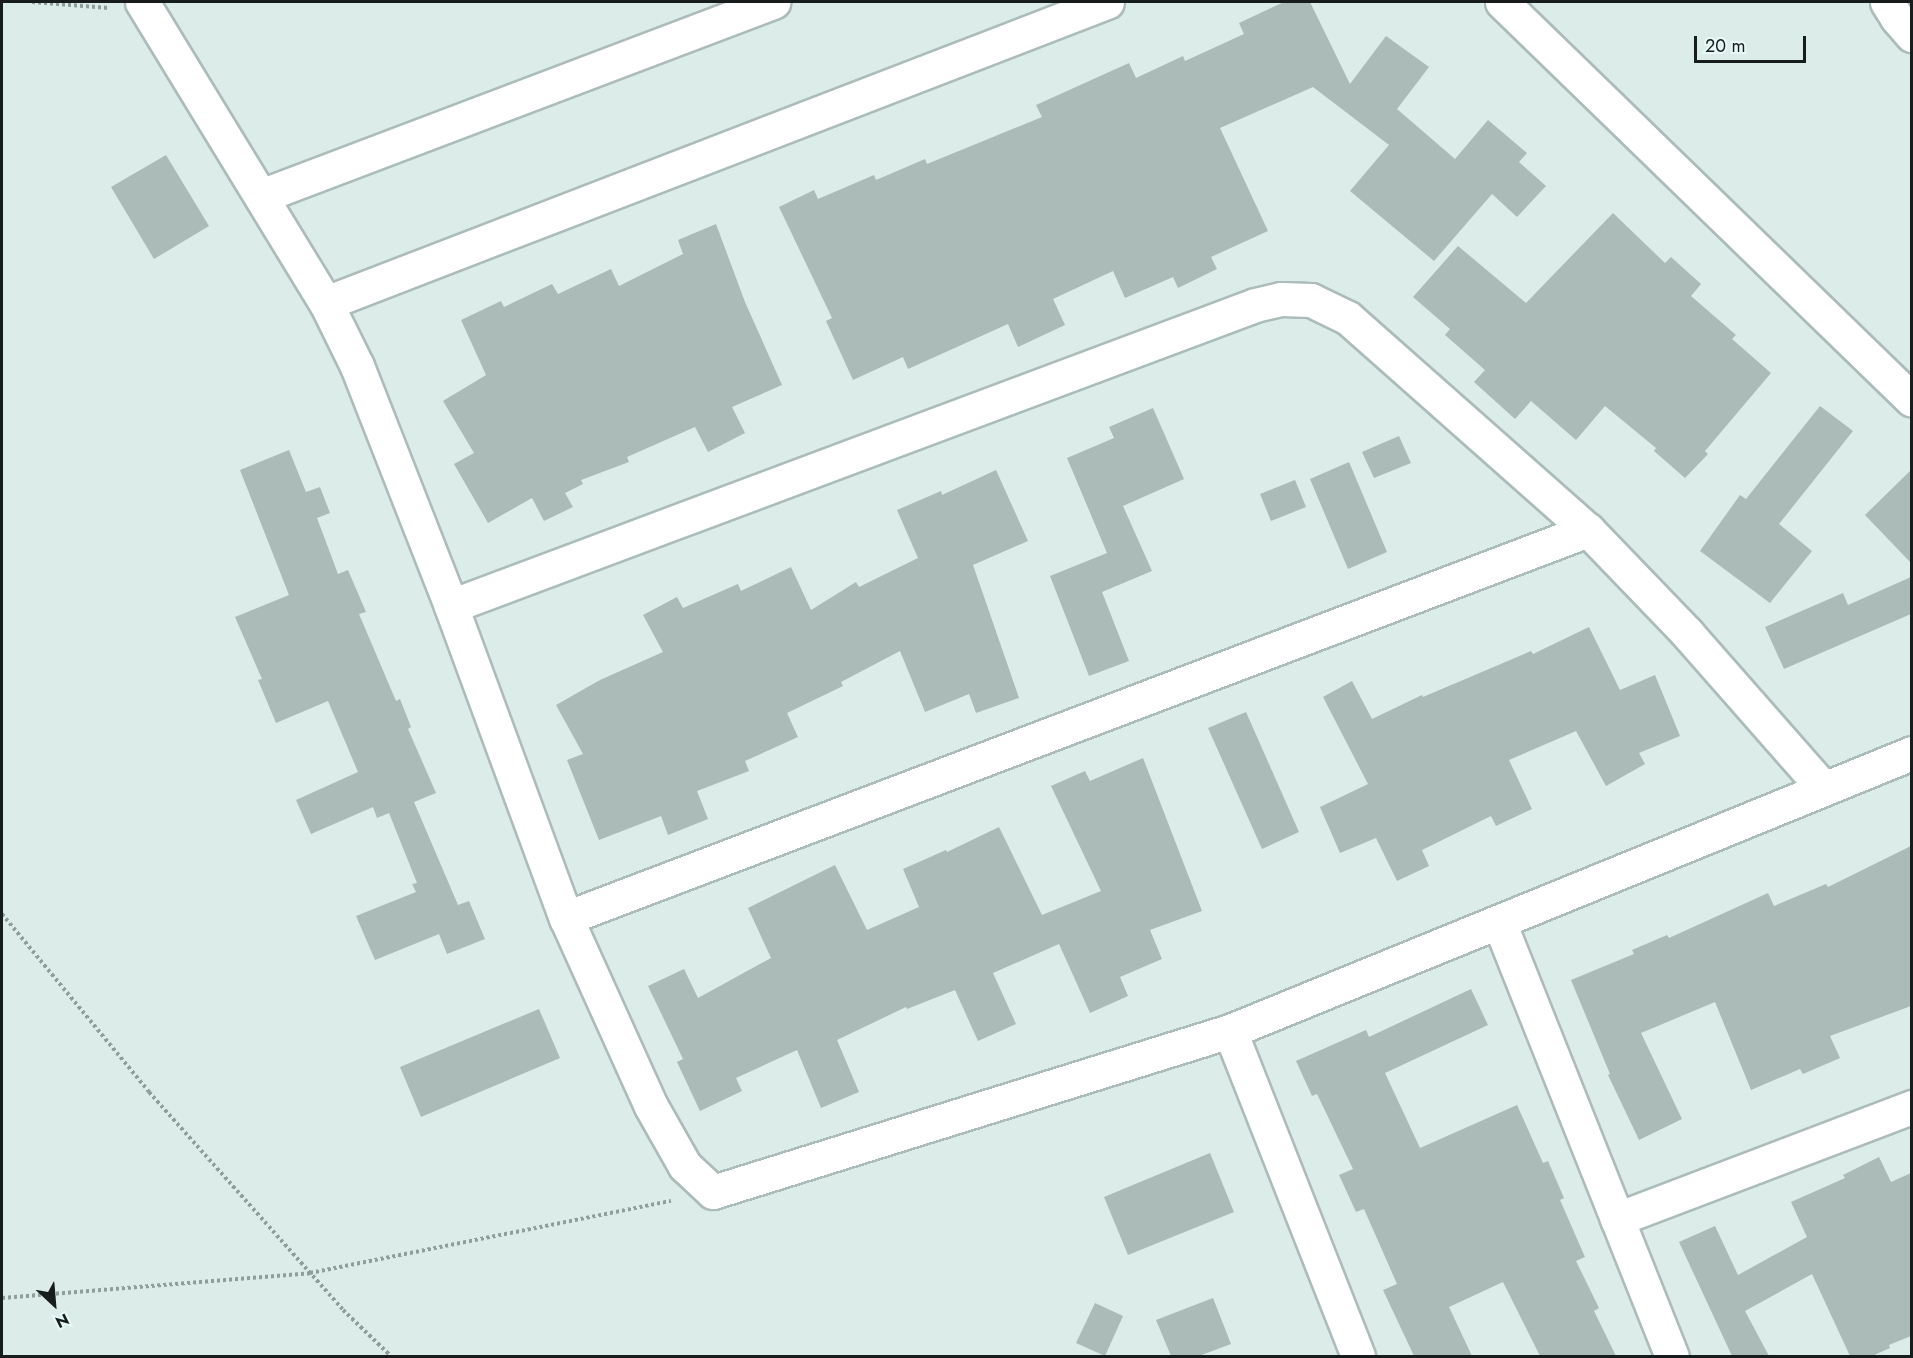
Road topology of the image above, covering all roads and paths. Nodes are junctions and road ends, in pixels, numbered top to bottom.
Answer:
1 (32, 2) edge
2 (1107, 2) edge
3 (1502, 2) edge
4 (1887, 2) edge
5 (762, 4) edge
6 (147, 5) edge
7 (1911, 35) edge
8 (261, 196) junction
9 (326, 303) junction
10 (1911, 400) edge
11 (1588, 530) junction
12 (451, 606) junction
13 (1911, 753) edge
14 (1822, 788) junction
15 (2, 914) edge
16 (566, 918) junction
17 (1499, 922) junction
18 (1230, 1031) junction
19 (1911, 1107) edge
20 (712, 1192) junction
21 (1617, 1219) junction
22 (310, 1273) junction
23 (2, 1298) edge
24 (391, 1356) edge
25 (1358, 1356) edge
26 (1672, 1356) edge

1 - 6 path
2 - 9 street
3 - 10 street
4 - 7 street
5 - 8 street
6 - 8 street
8 - 9 street
9 - 12 street
11 - 12 street
11 - 14 street
11 - 16 street
12 - 16 street
13 - 14 street
14 - 17 street
15 - 22 path
16 - 20 street
17 - 18 street
17 - 21 street
18 - 20 street
18 - 25 street
19 - 21 street
20 - 22 path
21 - 26 street
22 - 23 path
22 - 24 path

